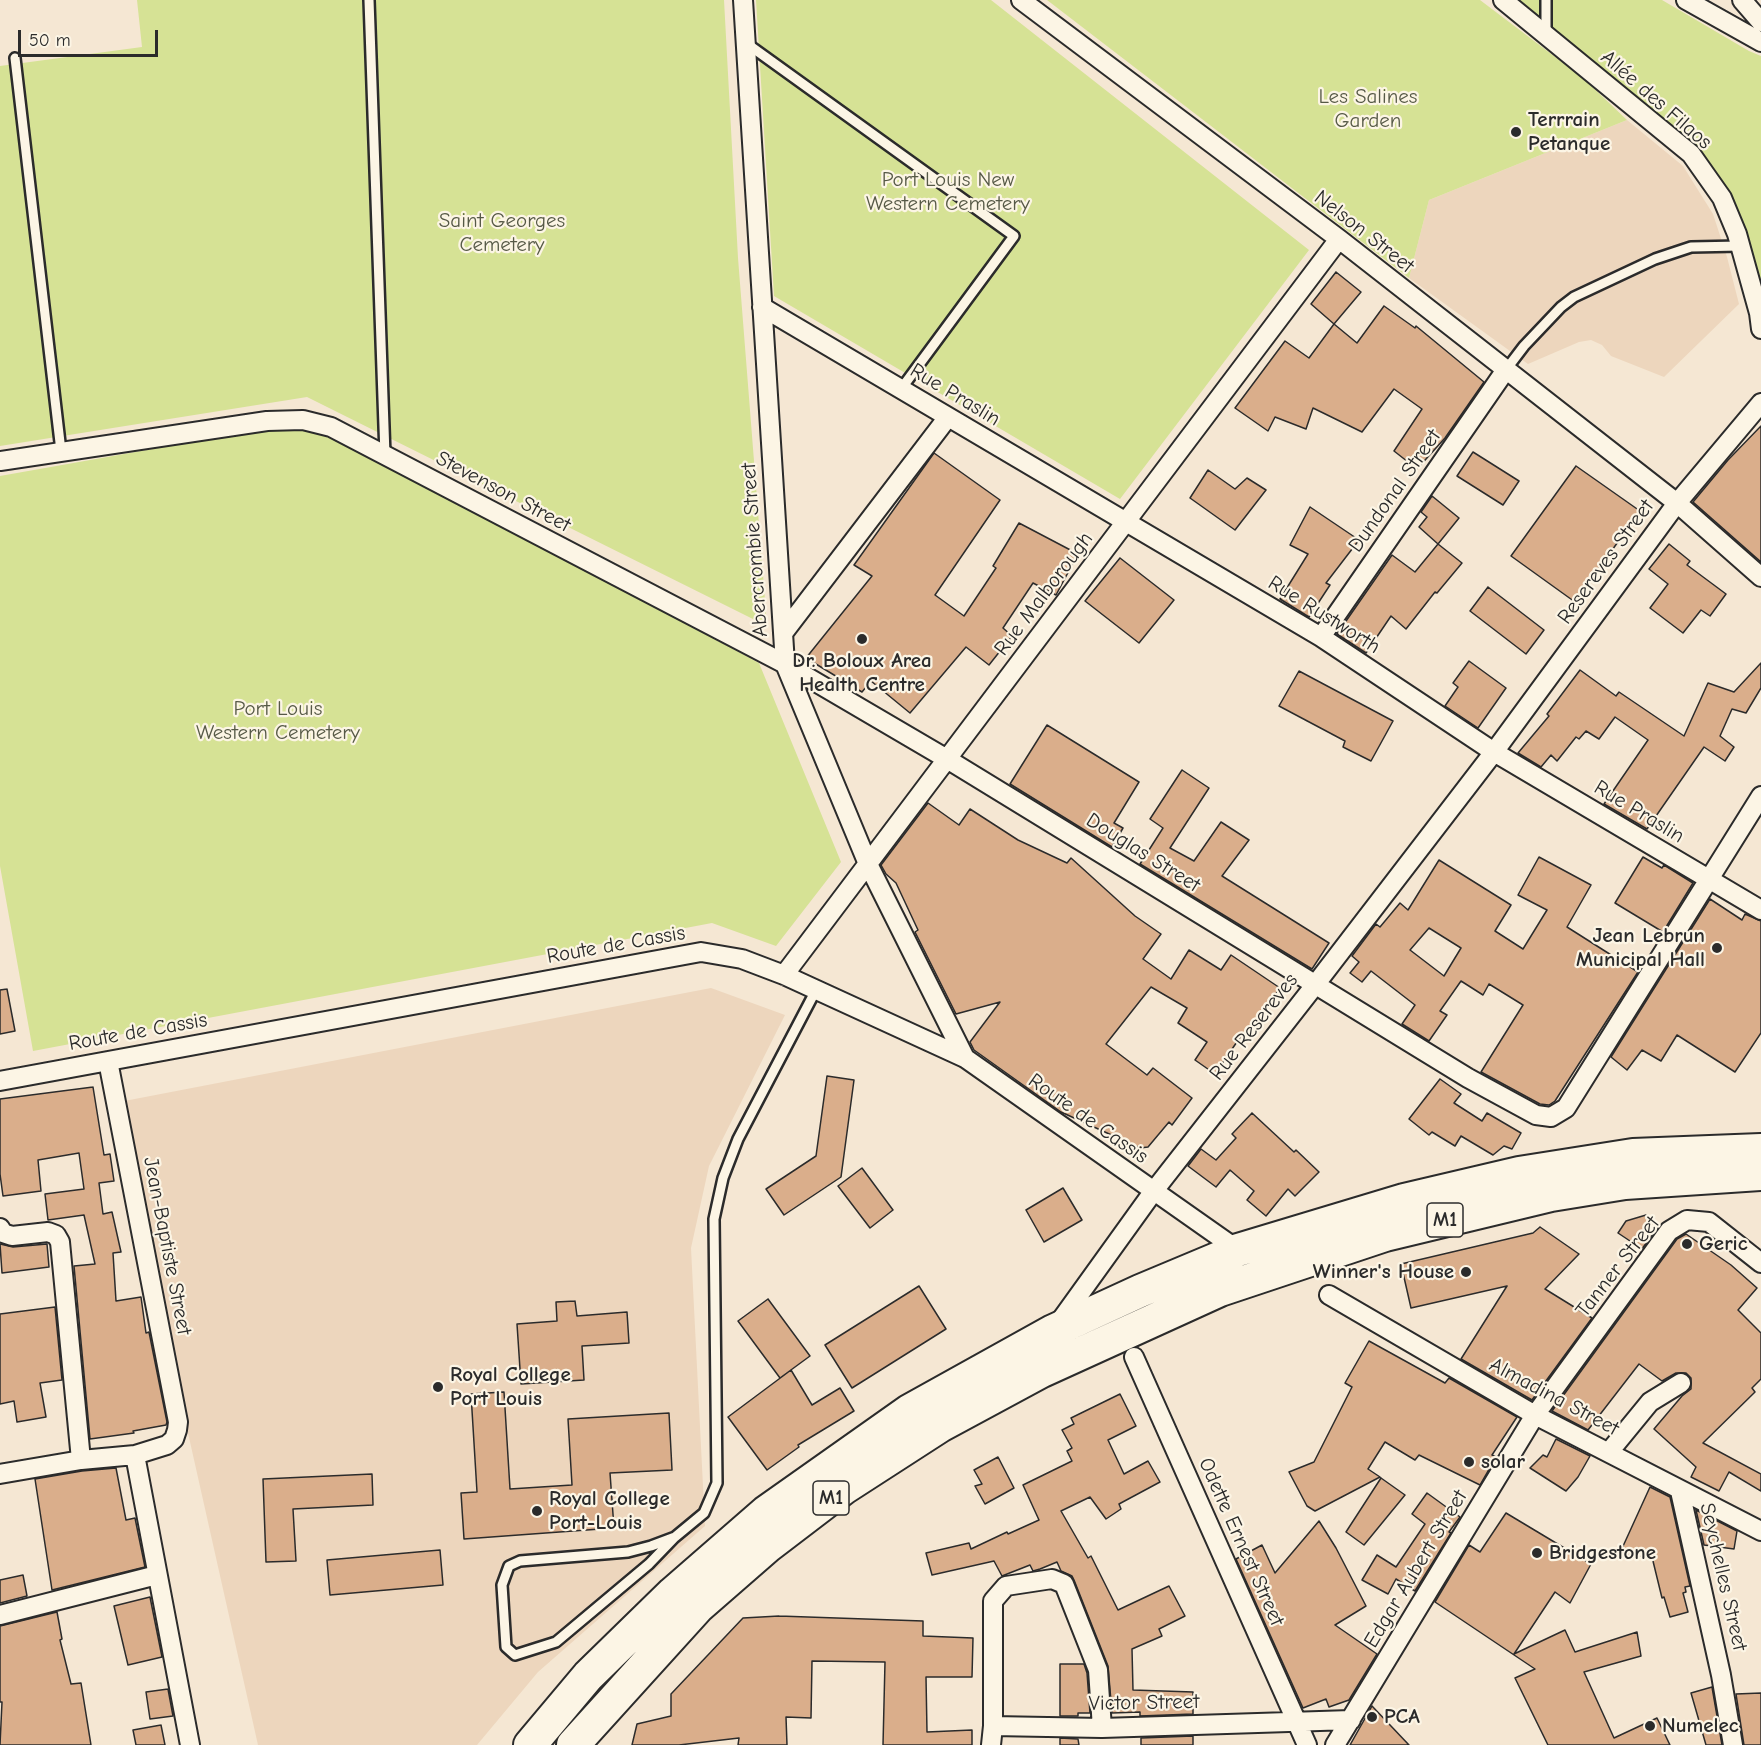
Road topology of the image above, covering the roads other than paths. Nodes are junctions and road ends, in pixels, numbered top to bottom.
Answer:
1 (369, 0) edge
2 (743, 0) edge
3 (1021, 0) edge
4 (1503, 0) edge
5 (1546, 0) edge
6 (1686, 0) edge
7 (1742, 0) edge
8 (1761, 22) edge
9 (1546, 35) junction
10 (1761, 42) edge
11 (745, 43) junction
12 (15, 58) dead end
13 (1339, 239) junction
14 (1740, 246) junction
15 (762, 307) junction
16 (1761, 329) edge
17 (1505, 371) junction
18 (901, 389) junction
19 (1761, 403) edge
20 (948, 417) junction
21 (61, 450) junction
22 (385, 455) junction
23 (0, 461) edge
24 (1677, 503) junction
25 (1126, 522) junction
26 (1761, 577) edge
27 (784, 632) junction
28 (1321, 637) junction
29 (785, 664) junction
30 (1494, 752) junction
31 (947, 759) junction
32 (1761, 796) edge
33 (868, 864) junction
34 (1709, 879) junction
35 (1761, 910) edge
36 (784, 975) junction
37 (1315, 985) junction
38 (816, 990) junction
39 (965, 1058) junction
40 (108, 1060) junction
41 (0, 1081) edge
42 (1761, 1130) edge
43 (1761, 1150) edge
44 (1761, 1174) edge
45 (1625, 1183) junction
46 (1761, 1184) edge
47 (1153, 1192) junction
48 (1404, 1200) junction
49 (0, 1228) edge
50 (1238, 1250) junction
51 (1761, 1263) edge
52 (1329, 1295) dead end
53 (1053, 1331) junction
54 (1134, 1357) dead end
55 (1681, 1383) dead end
56 (1535, 1415) junction
57 (1609, 1452) junction
58 (135, 1455) junction
59 (81, 1460) junction
60 (0, 1474) edge
61 (1680, 1491) junction
62 (1761, 1531) edge
63 (675, 1537) junction
64 (158, 1575) junction
65 (0, 1615) edge
66 (1351, 1720) junction
67 (1296, 1722) junction
68 (993, 1726) junction
69 (1102, 1728) junction
70 (190, 1745) edge
71 (530, 1745) edge
72 (573, 1745) edge
73 (991, 1745) edge
74 (1308, 1745) edge
75 (1335, 1745) edge
76 (1733, 1745) edge

1 - 22 lane
2 - 11 street, Abercrombie Street
3 - 13 street, Nelson Street
4 - 9 street, Allée des Filaos
5 - 9 lane
6 - 10 street
7 - 8 street
9 - 14 street, Allée des Filaos
11 - 15 street, Abercrombie Street
11 - 18 lane
12 - 21 lane
13 - 17 street, Nelson Street
13 - 25 street, Rue Malborough
14 - 16 street, Allée des Filaos
14 - 17 lane
15 - 18 street, Rue Praslin
15 - 27 street, Abercrombie Street
17 - 24 street, Nelson Street
17 - 28 street, Dundonal Street
18 - 20 street, Rue Praslin
19 - 24 street, Resereves Street
20 - 25 street, Rue Praslin
20 - 27 street
21 - 22 street, Stevenson Street
21 - 23 street, Stevenson Street
22 - 29 street, Stevenson Street
24 - 26 street, Nelson Street
24 - 30 street, Resereves Street
25 - 28 street, Rue Rustworth
25 - 31 street, Rue Malborough
27 - 29 street, Abercrombie Street
28 - 30 street, Rue Rustworth
29 - 31 street, Stevenson Street
29 - 33 street, Abercrombie Street
30 - 34 street, Rue Praslin
30 - 37 street, Rue Resereves
31 - 33 street, Rue Malborough
31 - 37 street, Douglas Street
32 - 34 street
33 - 36 street, Rue Malborough
33 - 39 street, Abercrombie Street
34 - 35 street, Rue Praslin
34 - 37 street
36 - 38 street, Route de Cassis
36 - 40 street, Route de Cassis
37 - 47 street, Rue Resereves
38 - 39 street, Route de Cassis
38 - 63 lane
39 - 47 street, Route de Cassis
40 - 41 street, Route de Cassis
40 - 58 street, Jean-Baptiste Street
42 - 48 highway
43 - 48 highway, M1
44 - 45 highway, M1
45 - 46 highway
45 - 72 highway, M1
47 - 50 street, Route de Cassis
47 - 53 street, Rue Resereves
48 - 50 highway, M1
49 - 59 street
50 - 53 highway, M1
51 - 56 street, Tanner Street
52 - 56 street, Almadina Street
53 - 71 highway, M1
54 - 67 street, Odette Ernest Street
55 - 57 street
56 - 57 street, Almadina Street
56 - 66 street, Edgar Aubert Street
57 - 61 street, Almadina Street
58 - 59 street
58 - 64 street
59 - 60 street
61 - 62 street, Almadina Street
61 - 76 street, Seychelles Street
63 - 63 lane
64 - 65 street
64 - 70 street
66 - 67 street, Victor Street
66 - 75 street, Edgar Aubert Street
67 - 69 street, Victor Street
67 - 74 street, Odette Ernest Street
68 - 69 street, Victor Street
68 - 69 street
68 - 73 street

